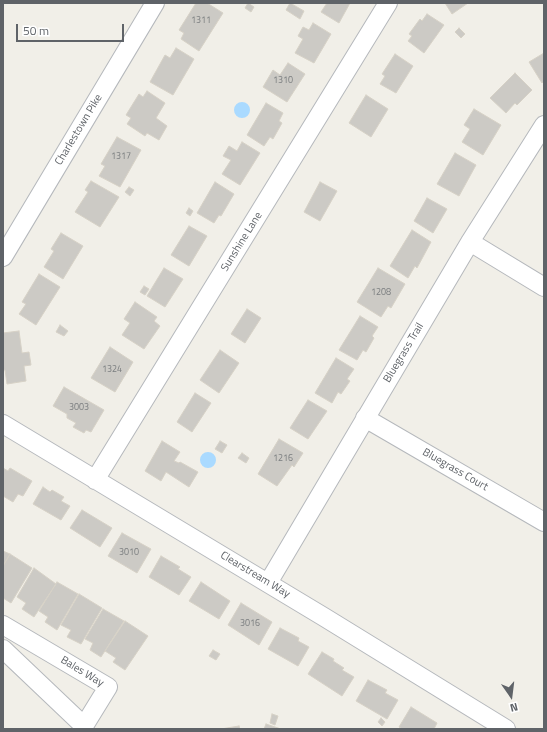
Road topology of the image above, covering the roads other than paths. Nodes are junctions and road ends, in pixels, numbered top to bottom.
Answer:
1 (155, 3) edge
2 (388, 3) edge
3 (544, 125) edge
4 (470, 242) junction
5 (3, 257) edge
6 (544, 287) edge
7 (365, 418) junction
8 (3, 424) edge
9 (95, 480) junction
10 (544, 522) edge
11 (268, 583) junction
12 (3, 625) edge
13 (3, 649) edge
14 (506, 729) edge

1 - 5 street, Charlestown Pike
2 - 9 street, Sunshine Lane
3 - 4 street, Bluegrass Trail
4 - 6 street
4 - 7 street, Bluegrass Trail
7 - 10 street, Bluegrass Court
7 - 11 street, Bluegrass Trail
8 - 9 street, Clearstream Way
9 - 11 street, Clearstream Way
11 - 14 street, Clearstream Way
12 - 13 street, Bales Way

